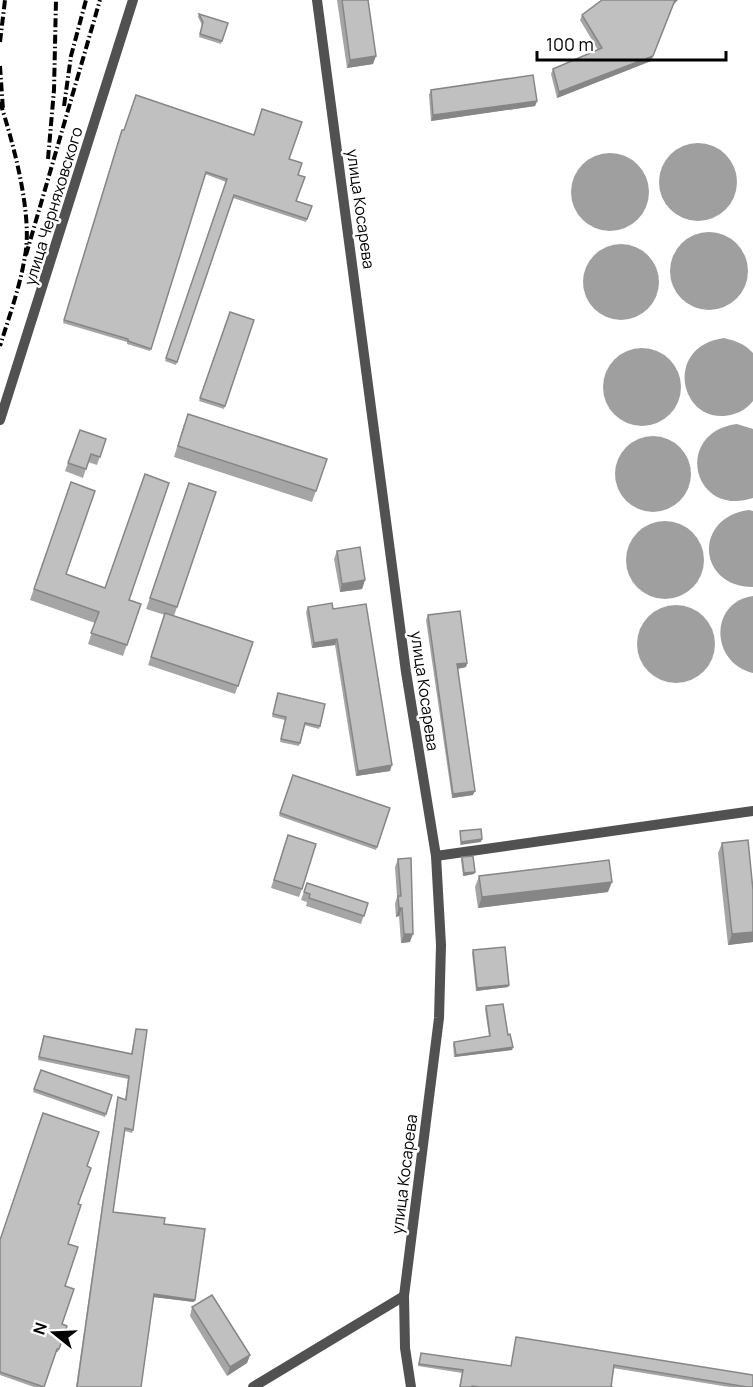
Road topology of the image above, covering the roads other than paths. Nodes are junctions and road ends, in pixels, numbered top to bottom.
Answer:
1 (133, 0) edge
2 (317, 0) edge
3 (0, 420) edge
4 (753, 811) edge
5 (436, 856) junction
6 (404, 1296) junction
7 (253, 1387) edge
8 (411, 1387) edge

1 - 3 street, улица Черняховского
2 - 5 street, улица Косарева
4 - 5 street
5 - 6 street, улица Косарева
6 - 7 street
6 - 8 street, улица Косарева

